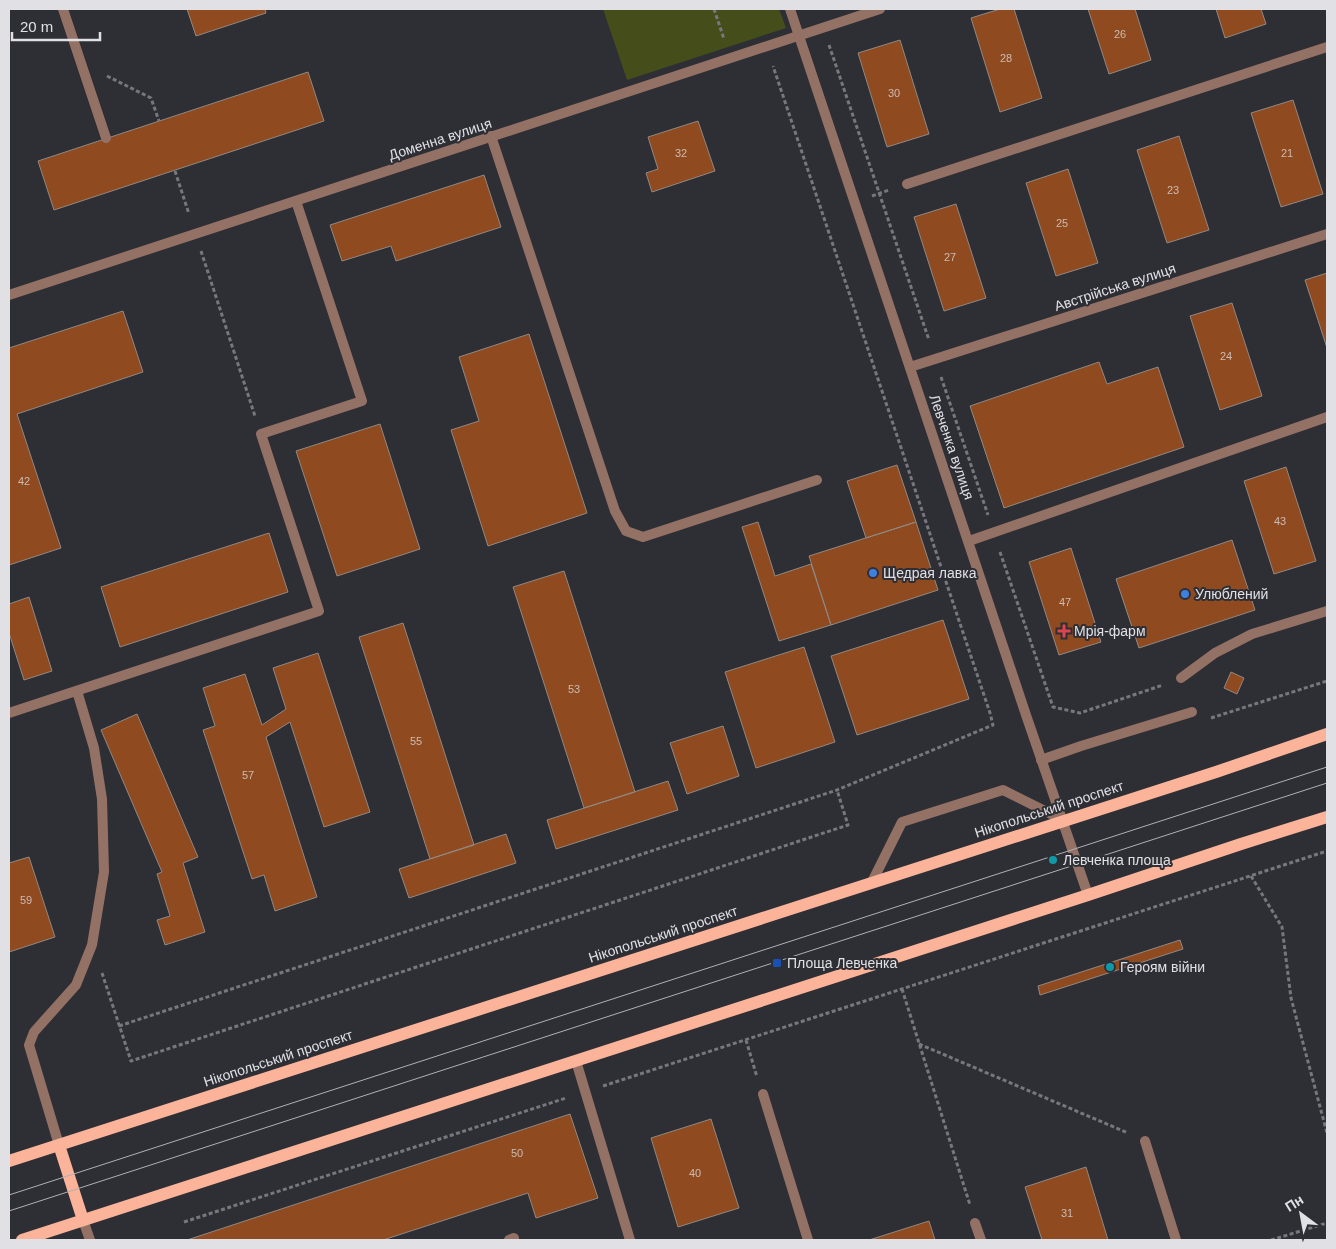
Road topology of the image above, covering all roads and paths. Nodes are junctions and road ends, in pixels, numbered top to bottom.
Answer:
1 (63, 9) edge
2 (790, 9) edge
3 (880, 9) edge
4 (798, 35) junction
5 (1327, 47) edge
6 (772, 63) dead end
7 (82, 64) junction
8 (159, 121) dead end
9 (491, 136) junction
10 (106, 138) dead end
11 (175, 170) dead end
12 (907, 184) joint
13 (296, 201) junction
14 (854, 202) junction
15 (196, 234) junction
16 (1327, 234) edge
17 (9, 296) edge
18 (910, 367) junction
19 (1327, 417) edge
20 (261, 434) junction
21 (817, 480) dead end
22 (969, 541) junction
23 (1327, 611) edge
24 (1181, 678) joint
25 (1327, 681) edge
26 (77, 691) junction
27 (1054, 707) dead end
28 (1192, 712) dead end
29 (9, 713) edge
30 (1205, 720) dead end
31 (1327, 734) edge
32 (1042, 760) junction
33 (837, 790) junction
34 (1327, 817) edge
35 (1063, 820) junction
36 (1327, 851) edge
37 (1251, 876) junction
38 (872, 882) junction
39 (1088, 895) junction
40 (92, 945) junction
41 (902, 989) junction
42 (119, 1026) junction
43 (746, 1040) junction
44 (919, 1044) junction
45 (576, 1061) junction
46 (586, 1092) junction
47 (763, 1094) joint
48 (1327, 1133) edge
49 (1145, 1141) joint
50 (59, 1145) junction
51 (9, 1161) edge
52 (83, 1220) junction
53 (184, 1222) dead end
54 (975, 1223) joint
55 (1327, 1223) edge
56 (22, 1240) edge
57 (90, 1240) edge
58 (630, 1240) edge
59 (808, 1240) edge
60 (980, 1240) edge
61 (1176, 1240) edge
62 (1271, 1240) edge

1 - 7 street
2 - 4 street, Левченка вулиця
3 - 4 street, Доменна вулиця
4 - 9 street, Доменна вулиця
4 - 14 street, Левченка вулиця
5 - 12 street
6 - 33 path
7 - 8 path
7 - 10 street
9 - 13 street, Доменна вулиця
9 - 21 street
11 - 15 path
12 - 14 path
13 - 15 street, Доменна вулиця
13 - 20 street
14 - 18 street, Левченка вулиця
15 - 17 street, Доменна вулиця
15 - 20 path
16 - 18 street, Австрійська вулиця
18 - 22 street, Левченка вулиця
19 - 22 street
20 - 26 street
22 - 32 street, Левченка вулиця
23 - 24 street
24 - 27 path
25 - 30 path
26 - 29 street
26 - 40 street
28 - 32 street
31 - 35 main road, Нікопольський проспект
32 - 35 street, Левченка вулиця
33 - 42 path
33 - 42 path
34 - 39 main road
35 - 38 main road, Нікопольський проспект
35 - 38 street
35 - 39 street, Левченка вулиця
36 - 37 path
37 - 41 path
37 - 48 path
38 - 50 main road, Нікопольський проспект
39 - 45 main road
40 - 42 path
40 - 50 street
41 - 43 path
41 - 44 path
43 - 46 path
43 - 47 path
44 - 49 path
44 - 54 path
45 - 46 street
45 - 52 main road
46 - 53 path
46 - 58 street
47 - 59 street
49 - 61 street
50 - 51 main road, Нікопольський проспект
50 - 52 main road
52 - 56 main road
52 - 57 street
54 - 60 street
55 - 62 path

